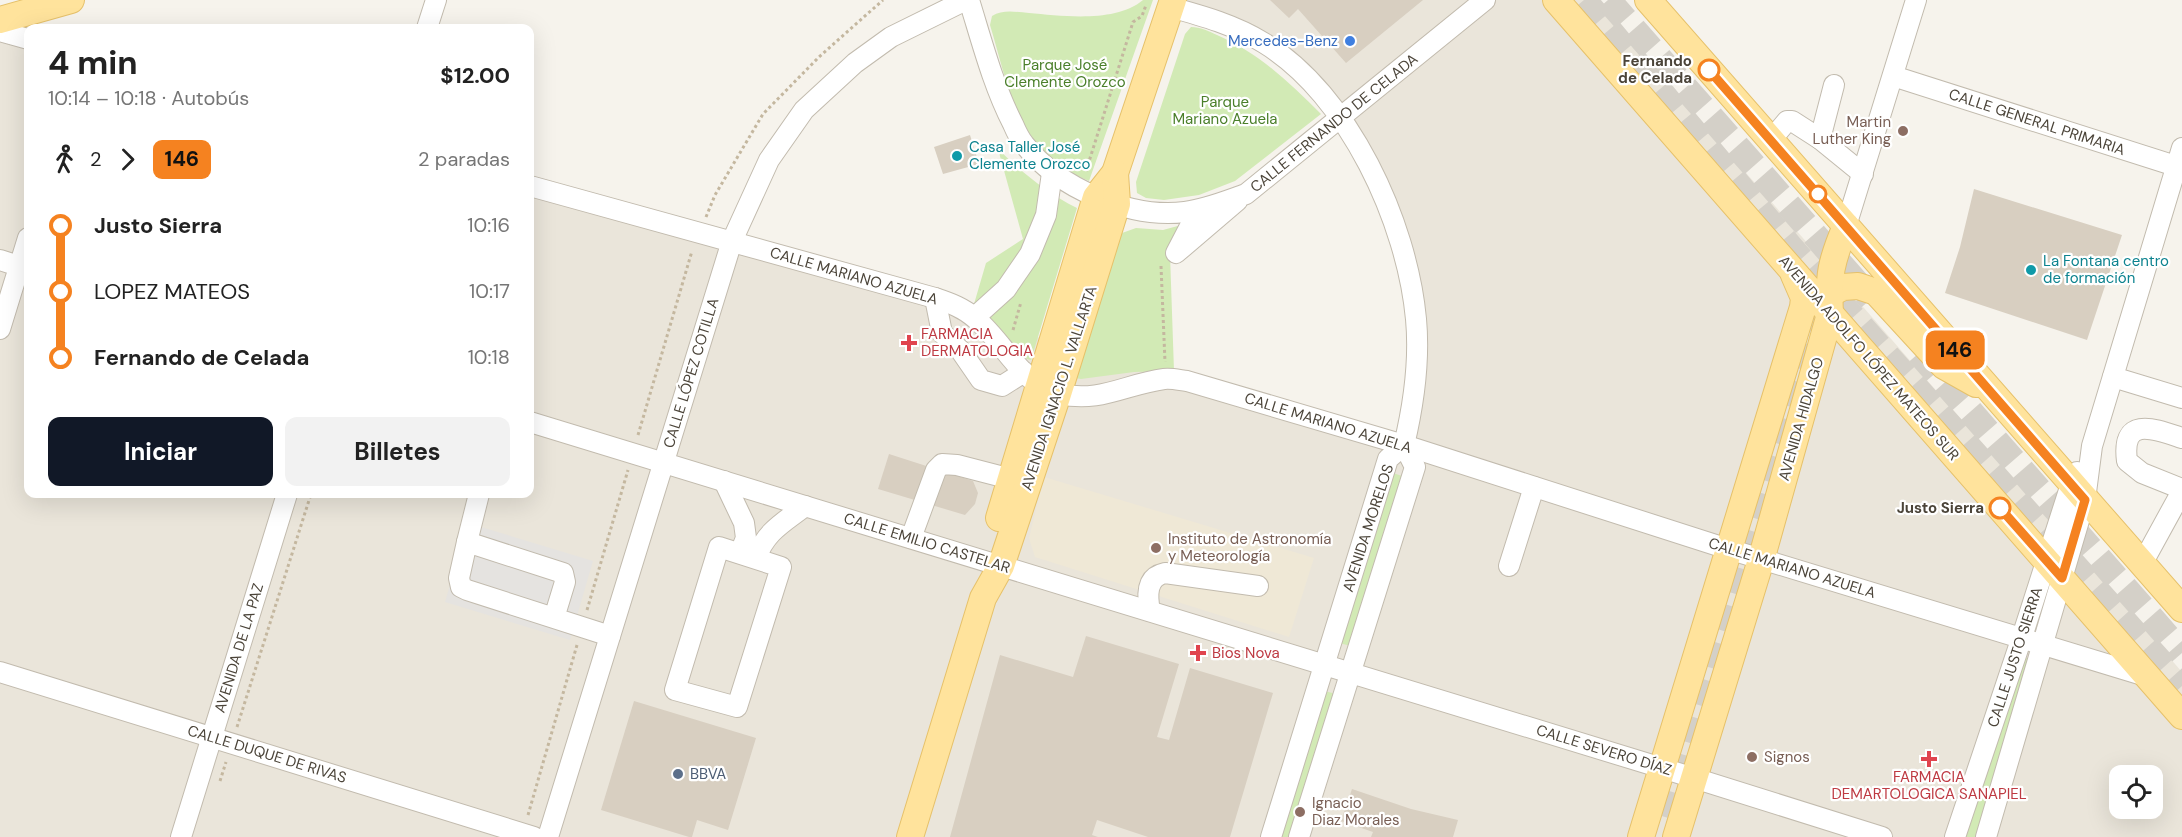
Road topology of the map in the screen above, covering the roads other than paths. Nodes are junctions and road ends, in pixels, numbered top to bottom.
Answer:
1 (71, 0) edge
2 (436, 0) edge
3 (968, 0) edge
4 (1485, 0) edge
5 (1556, 0) edge
6 (1648, 0) edge
7 (1916, 0) edge
8 (1172, 3) edge
9 (0, 20) edge
10 (429, 24) edge
11 (0, 31) edge
12 (24, 38) edge
13 (1893, 76) junction
14 (1834, 85) dead end
15 (1341, 118) junction
16 (1820, 139) junction
17 (1771, 140) junction
18 (2180, 161) edge
19 (1052, 173) junction
20 (1863, 174) junction
21 (534, 187) edge
22 (1246, 194) junction
23 (1107, 201) junction
24 (1209, 207) junction
25 (1846, 226) junction
26 (732, 241) junction
27 (0, 260) edge
28 (24, 267) edge
29 (1792, 270) junction
30 (935, 298) junction
31 (1830, 304) junction
32 (975, 318) junction
33 (0, 329) edge
34 (2113, 377) junction
35 (1040, 384) junction
36 (1992, 393) junction
37 (2182, 398) edge
38 (534, 423) edge
39 (2097, 426) junction
40 (2182, 438) edge
41 (2129, 439) junction
42 (1404, 445) junction
43 (664, 462) junction
44 (1011, 479) junction
45 (724, 481) junction
46 (1533, 487) junction
47 (2182, 490) edge
48 (2078, 492) junction
49 (286, 498) edge
50 (478, 498) edge
51 (805, 506) junction
52 (911, 538) junction
53 (467, 542) junction
54 (1729, 550) junction
55 (748, 555) junction
56 (1761, 560) junction
57 (993, 563) junction
58 (2142, 564) junction
59 (1509, 566) dead end
60 (2054, 569) junction
61 (1258, 586) dead end
62 (2182, 609) edge
63 (1150, 611) junction
64 (554, 618) junction
65 (610, 636) junction
66 (2022, 637) junction
67 (2043, 644) junction
68 (1325, 664) junction
69 (0, 672) edge
70 (1351, 672) junction
71 (2149, 677) junction
72 (2182, 716) edge
73 (212, 737) junction
74 (1662, 768) junction
75 (1694, 778) junction
76 (1666, 830) edge
77 (181, 837) edge
78 (534, 837) edge
79 (548, 837) edge
80 (910, 837) edge
81 (1271, 837) edge
82 (1299, 837) edge
83 (1641, 837) edge
84 (1882, 837) edge
85 (1955, 837) edge
86 (1986, 837) edge

1 - 9 main road
2 - 10 street
3 - 19 street, CALLE FERNANDO DE CELADA
3 - 26 street, CALLE LÓPEZ COTILLA
4 - 15 street, CALLE FERNANDO DE CELADA
5 - 29 main road, AVENIDA ADOLFO LÓPEZ MATEOS SUR
6 - 17 main road
7 - 13 street, AVENIDA HIDALGO
8 - 15 street
8 - 23 main road, AVENIDA IGNACIO L. VALLARTA
11 - 12 street
13 - 18 street, CALLE GENERAL PRIMARIA
13 - 20 street, AVENIDA HIDALGO
14 - 16 street
15 - 22 street, CALLE FERNANDO DE CELADA
15 - 42 street
16 - 17 street
16 - 20 street
17 - 25 main road
18 - 34 street, CALLE JUSTO SIERRA
19 - 23 street, CALLE FERNANDO DE CELADA
19 - 32 street
20 - 25 street, AVENIDA HIDALGO
21 - 26 street, CALLE MARIANO AZUELA
22 - 24 street, CALLE FERNANDO DE CELADA
22 - 24 street
23 - 24 street, CALLE FERNANDO DE CELADA
23 - 35 main road, AVENIDA IGNACIO L. VALLARTA
25 - 31 main road, AVENIDA HIDALGO
25 - 36 main road
26 - 30 street, CALLE MARIANO AZUELA
26 - 43 street, CALLE LÓPEZ COTILLA
27 - 28 street
28 - 33 street
29 - 31 main road, AVENIDA ADOLFO LÓPEZ MATEOS SUR
29 - 54 main road, AVENIDA HIDALGO
30 - 32 street, CALLE MARIANO AZUELA
30 - 35 street
31 - 36 main road
31 - 56 main road, AVENIDA HIDALGO
31 - 60 main road, AVENIDA ADOLFO LÓPEZ MATEOS SUR
32 - 35 street, CALLE MARIANO AZUELA
34 - 37 street
34 - 39 street, CALLE JUSTO SIERRA
35 - 42 street, CALLE MARIANO AZUELA
35 - 44 main road, AVENIDA IGNACIO L. VALLARTA
35 - 57 main road, AVENIDA IGNACIO L. VALLARTA
36 - 48 main road
38 - 43 street, CALLE EMILIO CASTELAR
39 - 41 street
39 - 48 street, CALLE JUSTO SIERRA
40 - 41 street
41 - 47 street
42 - 46 street, CALLE MARIANO AZUELA
42 - 68 street, AVENIDA MORELOS
42 - 70 street, AVENIDA MORELOS
43 - 45 street, CALLE EMILIO CASTELAR
43 - 65 street, CALLE LÓPEZ COTILLA
44 - 52 street
44 - 57 main road, AVENIDA IGNACIO L. VALLARTA
45 - 51 street, CALLE EMILIO CASTELAR
45 - 55 street
46 - 54 street, CALLE MARIANO AZUELA
46 - 59 street
47 - 58 street
48 - 58 main road
48 - 60 street, CALLE JUSTO SIERRA
49 - 73 street, AVENIDA DE LA PAZ
50 - 53 street
51 - 52 street, CALLE EMILIO CASTELAR
51 - 55 street
52 - 57 street, CALLE EMILIO CASTELAR
53 - 64 street
53 - 64 street
54 - 56 street, CALLE MARIANO AZUELA
54 - 74 main road, AVENIDA HIDALGO
55 - 55 street
56 - 66 street, CALLE MARIANO AZUELA
56 - 75 main road, AVENIDA HIDALGO
57 - 63 street, CALLE EMILIO CASTELAR
57 - 80 main road, AVENIDA IGNACIO L. VALLARTA
58 - 62 main road
60 - 66 street, CALLE JUSTO SIERRA
60 - 67 street, CALLE JUSTO SIERRA
60 - 71 main road, AVENIDA ADOLFO LÓPEZ MATEOS SUR
61 - 63 street
63 - 68 street, CALLE EMILIO CASTELAR
64 - 65 street
65 - 79 street, CALLE LÓPEZ COTILLA
66 - 67 street, CALLE MARIANO AZUELA
66 - 85 street, CALLE JUSTO SIERRA
67 - 71 street, CALLE MARIANO AZUELA
67 - 86 street, CALLE JUSTO SIERRA
68 - 70 street, CALLE SEVERO DÍAZ
68 - 81 street, AVENIDA MORELOS
69 - 73 street, CALLE DUQUE DE RIVAS
70 - 74 street, CALLE SEVERO DÍAZ
70 - 82 street, AVENIDA MORELOS
71 - 72 main road, AVENIDA ADOLFO LÓPEZ MATEOS SUR
73 - 77 street, AVENIDA DE LA PAZ
73 - 78 street, CALLE DUQUE DE RIVAS
74 - 75 street, CALLE SEVERO DÍAZ
74 - 83 main road, AVENIDA HIDALGO
75 - 76 main road, AVENIDA HIDALGO
75 - 84 street, CALLE SEVERO DÍAZ

